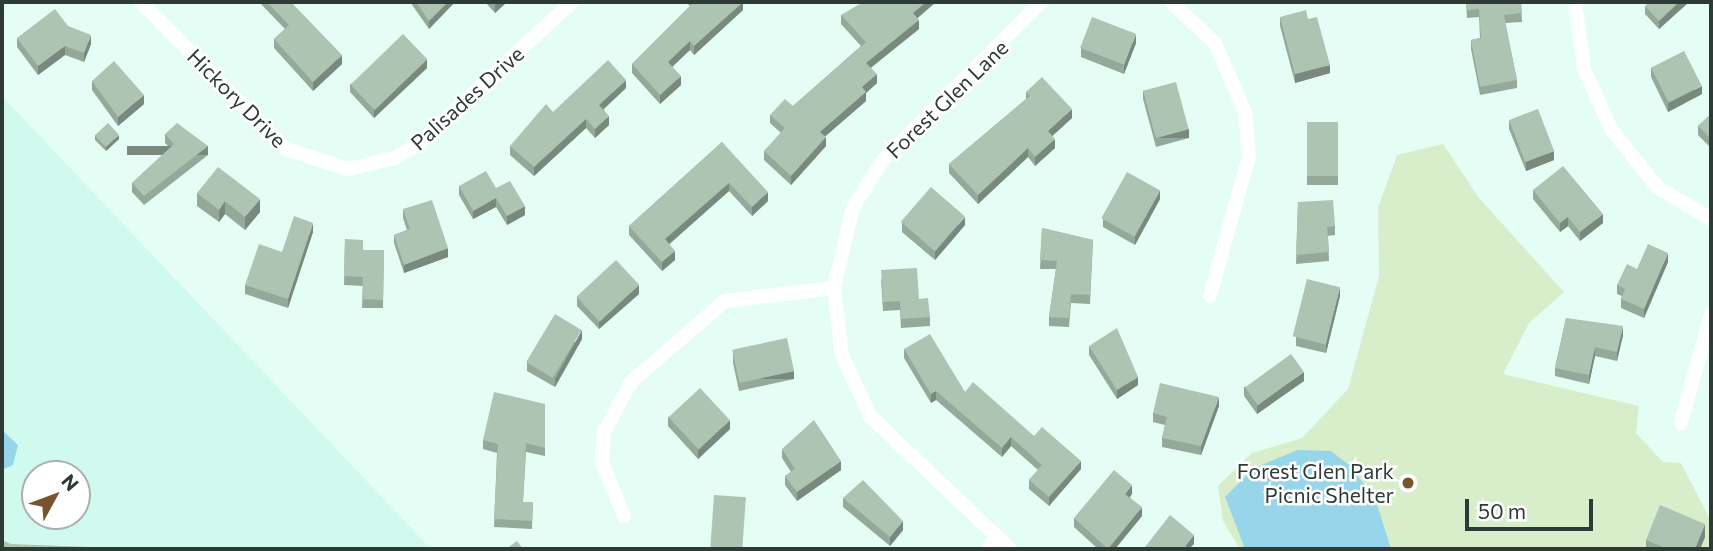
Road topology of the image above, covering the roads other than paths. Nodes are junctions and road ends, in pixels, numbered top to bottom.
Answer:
1 (141, 2) edge
2 (572, 2) edge
3 (1041, 2) edge
4 (1171, 2) edge
5 (1575, 2) edge
6 (348, 169) joint
7 (1711, 219) edge
8 (834, 288) junction
9 (1210, 296) dead end
10 (1711, 314) edge
11 (1681, 423) dead end
12 (624, 516) dead end
13 (997, 538) junction
14 (987, 549) edge
15 (1010, 549) edge

1 - 6 street, Hickory Drive
2 - 6 street, Palisades Drive
3 - 8 street, Forest Glen Lane
4 - 9 street
5 - 7 street
8 - 12 street
8 - 13 street, Forest Glen Lane
10 - 11 street
13 - 14 street
13 - 15 street, Forest Glen Lane

